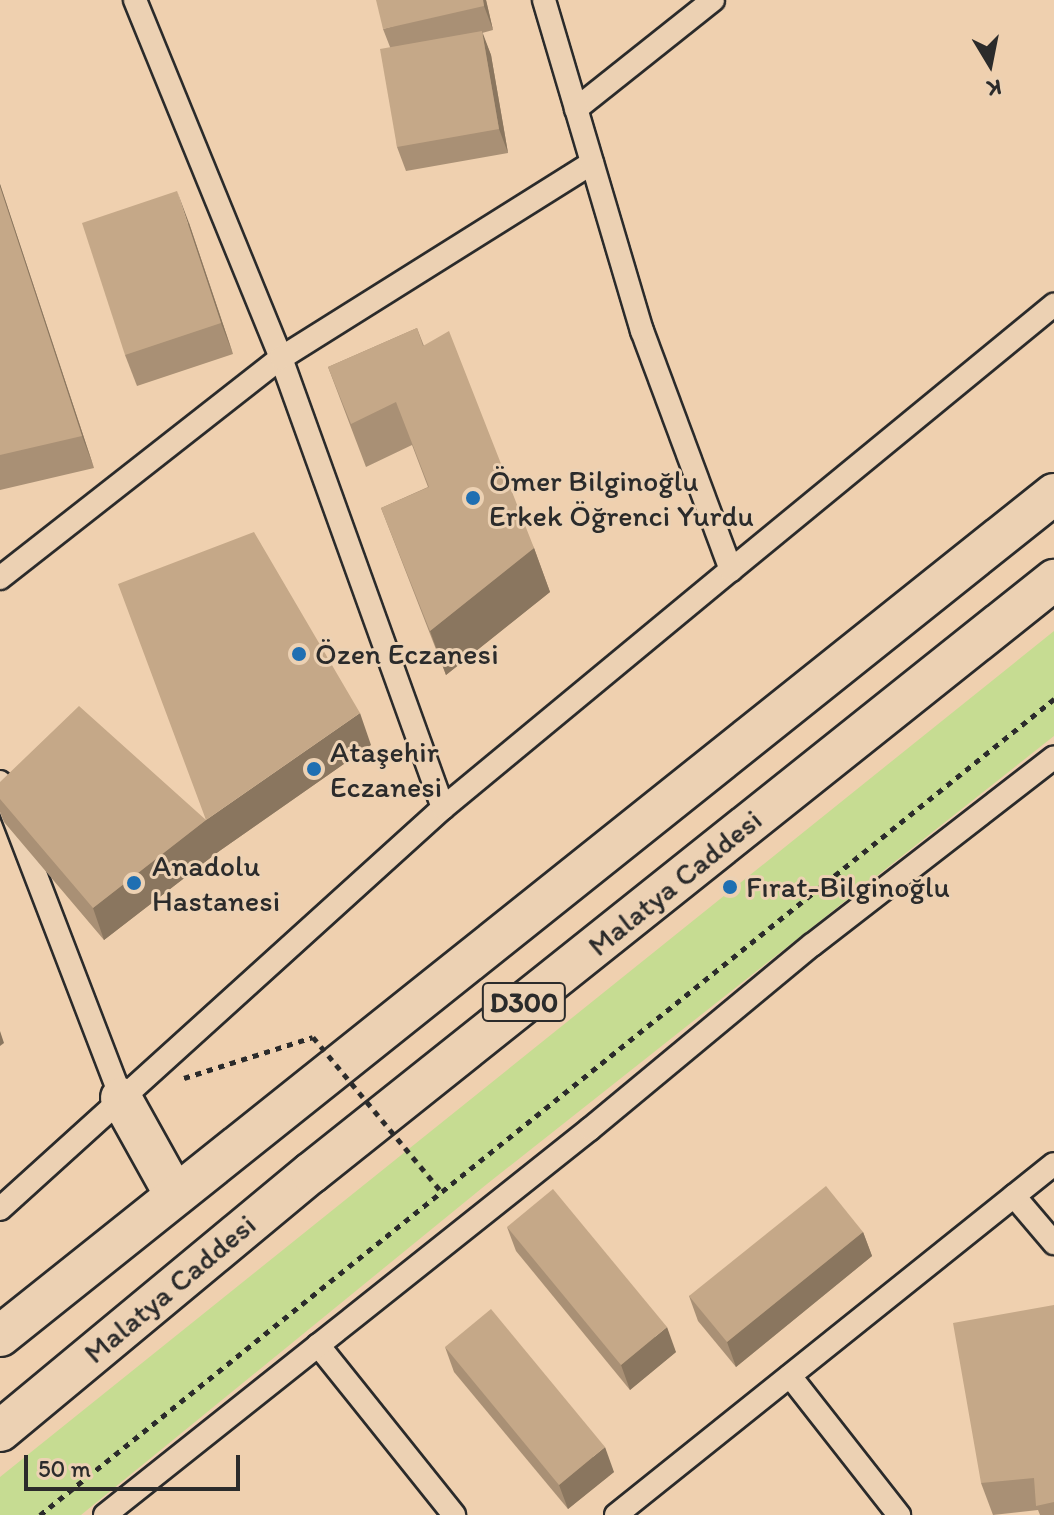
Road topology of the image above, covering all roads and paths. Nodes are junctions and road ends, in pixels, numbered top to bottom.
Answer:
1 (135, 0) edge
2 (544, 0) edge
3 (713, 0) edge
4 (576, 109) junction
5 (592, 163) junction
6 (1054, 305) edge
7 (281, 358) junction
8 (1054, 494) edge
9 (731, 570) junction
10 (0, 578) edge
11 (1054, 580) edge
12 (1054, 699) edge
13 (1054, 757) edge
14 (0, 782) edge
15 (443, 808) junction
16 (180, 1080) dead end
17 (121, 1098) junction
18 (1054, 1164) edge
19 (440, 1190) junction
20 (175, 1195) junction
21 (1014, 1196) junction
22 (0, 1209) edge
23 (1054, 1243) edge
24 (0, 1336) edge
25 (318, 1345) junction
26 (790, 1376) junction
27 (0, 1431) edge
28 (40, 1515) edge
29 (105, 1515) edge
30 (454, 1515) edge
31 (616, 1515) edge
32 (899, 1515) edge

1 - 7 street
2 - 4 street
3 - 4 street
4 - 5 street
5 - 7 street
5 - 9 street
6 - 9 street
7 - 10 street
7 - 15 street
8 - 20 highway, D300
9 - 15 street
11 - 27 highway, Malatya Caddesi / D300
12 - 19 path
13 - 25 street
14 - 17 street
15 - 17 street
16 - 19 path, bridge
17 - 20 highway
17 - 22 street
18 - 21 street
19 - 28 path
20 - 24 highway, D300
21 - 23 street
21 - 26 street
25 - 29 street
25 - 30 street
26 - 31 street
26 - 32 street

